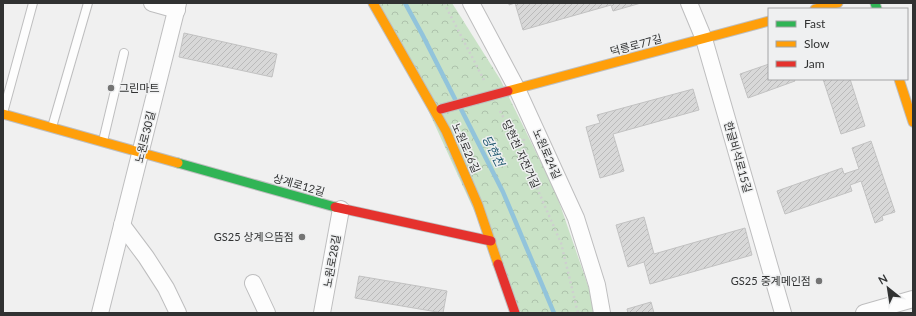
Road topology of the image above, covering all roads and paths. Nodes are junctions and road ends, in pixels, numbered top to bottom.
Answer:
1 (33, 3) edge
2 (88, 3) edge
3 (152, 3) edge
4 (372, 3) edge
5 (444, 3) edge
6 (471, 3) edge
7 (690, 3) edge
8 (838, 3) edge
9 (178, 6) edge
10 (819, 8) edge
11 (768, 21) edge
12 (704, 39) junction
13 (124, 53) dead end
14 (899, 80) edge
15 (487, 87) dead end
16 (513, 90) junction
17 (498, 108) dead end
18 (438, 110) junction
19 (3, 114) edge
20 (913, 122) edge
21 (52, 128) junction
22 (536, 130) junction
23 (102, 142) junction
24 (141, 153) junction
25 (545, 207) junction
26 (341, 209) junction
27 (122, 225) junction
28 (491, 241) junction
29 (253, 283) dead end
30 (913, 299) edge
31 (103, 311) edge
32 (178, 313) edge
33 (267, 313) edge
34 (322, 313) edge
35 (515, 313) edge
36 (578, 313) edge
37 (602, 313) edge
38 (783, 313) edge
39 (864, 313) edge

1 - 19 lane, 상계로12길
2 - 21 lane
3 - 9 street
4 - 18 street, 노원로26길
5 - 15 path
6 - 16 street, 노원로24길
7 - 12 street, 한글비석로15길
8 - 10 street
9 - 24 street, 노원로30길
11 - 12 street, 덕릉로77길
12 - 16 street, 덕릉로77길
12 - 38 street, 한글비석로15길
13 - 23 lane
14 - 20 street
16 - 18 street, 덕릉로77길, bridge
16 - 22 street, 노원로24길
17 - 25 path, 당현천 자전거길
18 - 28 street, 노원로26길
19 - 21 street, 상계로12길
21 - 23 street, 상계로12길
22 - 25 path
22 - 37 street, 노원로24길
23 - 24 street, 상계로12길
24 - 26 street, 상계로12길
24 - 27 street, 노원로30길
25 - 36 path, 당현천 자전거길
26 - 28 street, 상계로12길
26 - 34 street, 노원로28길
27 - 31 street, 노원로30길
27 - 32 street
28 - 35 street, 노원로26길
29 - 33 street
30 - 39 street

